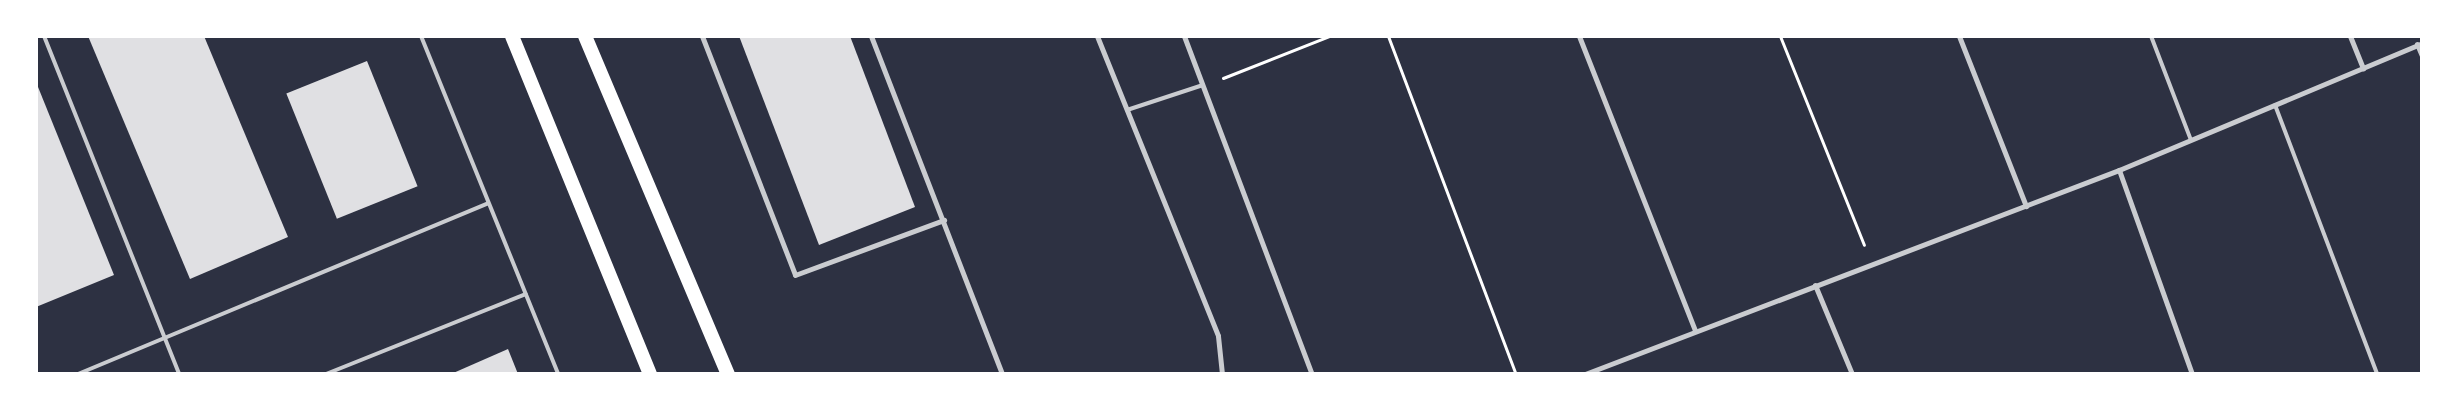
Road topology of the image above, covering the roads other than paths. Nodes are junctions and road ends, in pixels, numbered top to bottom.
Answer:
1 (44, 36) edge
2 (420, 36) edge
3 (512, 36) edge
4 (585, 36) edge
5 (702, 36) edge
6 (871, 36) edge
7 (1097, 36) edge
8 (1184, 36) edge
9 (1579, 36) edge
10 (1959, 36) edge
11 (2150, 36) edge
12 (2350, 36) edge
13 (2420, 44) edge
14 (2422, 56) edge
15 (2363, 68) junction
16 (1203, 85) junction
17 (2275, 105) junction
18 (1126, 110) junction
19 (2190, 140) junction
20 (2119, 170) junction
21 (488, 204) junction
22 (2026, 206) junction
23 (944, 220) junction
24 (1815, 285) junction
25 (526, 294) junction
26 (1695, 330) junction
27 (163, 339) junction
28 (78, 374) edge
29 (179, 374) edge
30 (326, 374) edge
31 (558, 374) edge
32 (650, 374) edge
33 (728, 374) edge
34 (1002, 374) edge
35 (1222, 374) edge
36 (1312, 374) edge
37 (1585, 374) edge
38 (1852, 374) edge
39 (2192, 374) edge
40 (2377, 374) edge

1 - 27 lane
2 - 21 lane
3 - 32 highway
4 - 33 highway
5 - 23 street
6 - 23 street
7 - 18 street
8 - 16 street
9 - 26 street
10 - 22 street
11 - 19 lane
12 - 15 street
13 - 14 street
13 - 15 street
15 - 17 street
16 - 18 lane
16 - 36 street
17 - 19 street
17 - 40 lane
18 - 35 street
19 - 20 street
20 - 22 street
20 - 39 street
21 - 25 lane
21 - 27 lane
22 - 24 street
23 - 34 street
24 - 26 street
24 - 38 street
25 - 30 lane
25 - 31 lane
26 - 37 street
27 - 28 lane
27 - 29 lane

